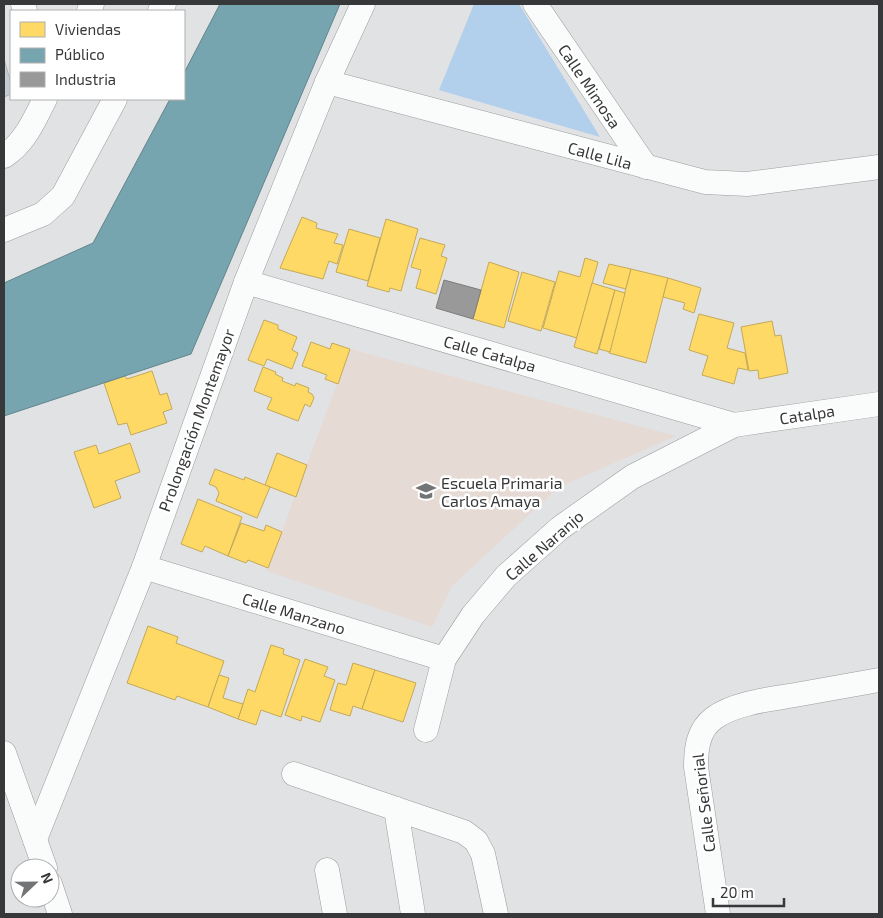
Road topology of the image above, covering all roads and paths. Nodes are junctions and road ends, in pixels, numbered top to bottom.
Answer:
1 (364, 4) edge
2 (535, 4) edge
3 (327, 82) junction
4 (44, 100) edge
5 (114, 100) edge
6 (4, 156) edge
7 (879, 167) edge
8 (646, 168) junction
9 (4, 230) edge
10 (246, 282) junction
11 (879, 404) edge
12 (734, 426) junction
13 (144, 567) junction
14 (444, 659) junction
15 (879, 680) edge
16 (426, 730) dead end
17 (4, 753) edge
18 (294, 774) dead end
19 (12, 801) edge
20 (396, 809) junction
21 (35, 839) junction
22 (42, 858) edge
23 (327, 870) dead end
24 (336, 914) edge
25 (412, 914) edge
26 (496, 914) edge
27 (718, 914) edge

1 - 3 street, Prolongación Montemayor
2 - 8 street, Calle Mimosa
3 - 8 street, Calle Lila
3 - 10 street, Prolongación Montemayor
4 - 6 street
5 - 9 street
7 - 8 street, Calle Lila
10 - 12 street, Calle Catalpa
10 - 13 street, Prolongación Montemayor
11 - 12 street, Catalpa
12 - 14 street, Calle Naranjo
13 - 14 street, Calle Manzano
13 - 21 street, Prolongación Montemayor
14 - 16 street, Calle Naranjo
15 - 27 street, Calle Señorial
17 - 19 street
18 - 20 street
19 - 21 street
20 - 25 street
20 - 26 street
21 - 22 street
23 - 24 street

